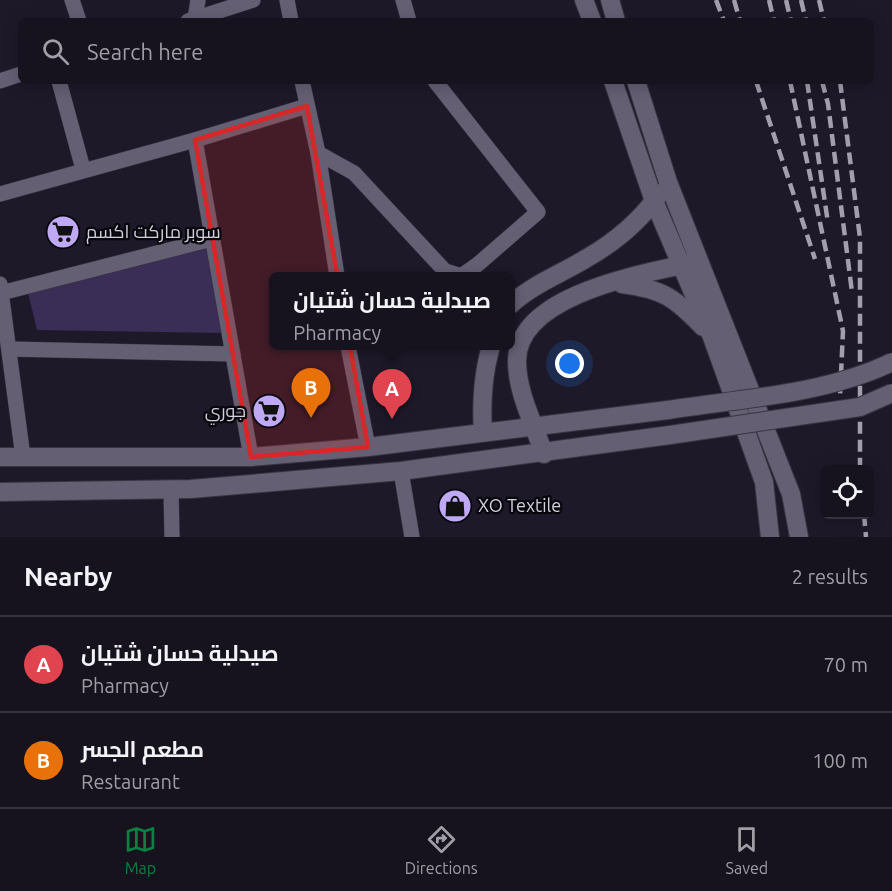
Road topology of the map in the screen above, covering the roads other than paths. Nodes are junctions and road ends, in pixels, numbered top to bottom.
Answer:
1 (72, 0) edge
2 (198, 0) edge
3 (253, 0) edge
4 (287, 0) edge
5 (404, 0) edge
6 (584, 0) edge
7 (610, 0) edge
8 (77, 18) edge
9 (193, 18) edge
10 (198, 18) edge
11 (290, 18) edge
12 (408, 18) edge
13 (591, 18) edge
14 (615, 18) edge
15 (18, 75) edge
16 (0, 81) edge
17 (60, 84) edge
18 (303, 84) edge
19 (437, 84) edge
20 (614, 84) edge
21 (637, 84) edge
22 (307, 106) junction
23 (195, 140) junction
24 (318, 153) junction
25 (83, 169) junction
26 (668, 182) junction
27 (0, 194) edge
28 (654, 201) junction
29 (212, 239) junction
30 (690, 264) junction
31 (336, 272) edge
32 (448, 272) edge
33 (467, 272) edge
34 (608, 282) junction
35 (1, 289) edge
36 (515, 300) edge
37 (712, 337) junction
38 (9, 350) junction
39 (349, 350) edge
40 (490, 350) edge
41 (233, 354) junction
42 (892, 362) edge
43 (892, 393) edge
44 (535, 426) junction
45 (483, 432) junction
46 (368, 447) junction
47 (544, 454) junction
48 (0, 457) edge
49 (23, 457) junction
50 (251, 457) junction
51 (401, 471) junction
52 (171, 489) junction
53 (0, 492) edge
54 (172, 537) edge
55 (412, 537) edge
56 (770, 537) edge
57 (799, 537) edge

1 - 8 street
2 - 9 street
3 - 10 street
4 - 11 street
5 - 12 street
6 - 13 main road
7 - 14 main road
15 - 16 street
17 - 25 street
18 - 22 street
19 - 33 street
20 - 28 main road
21 - 26 main road
22 - 23 street
22 - 24 street
23 - 25 street
23 - 29 street
24 - 31 street
24 - 32 street
25 - 27 street
26 - 28 main road
26 - 30 main road
28 - 30 main road
28 - 36 main road
29 - 35 street
29 - 41 street
30 - 34 main road
30 - 37 main road
30 - 57 main road
34 - 37 main road
34 - 44 main road
35 - 38 street
37 - 56 main road
38 - 41 street
38 - 49 street
39 - 46 street
40 - 45 main road
41 - 50 street
42 - 44 main road, bridge
43 - 47 main road, bridge
44 - 45 main road
44 - 47 main road
45 - 46 main road
46 - 50 main road
47 - 51 main road
48 - 49 main road
49 - 50 main road
51 - 52 main road
51 - 55 street
52 - 53 main road
52 - 54 street

